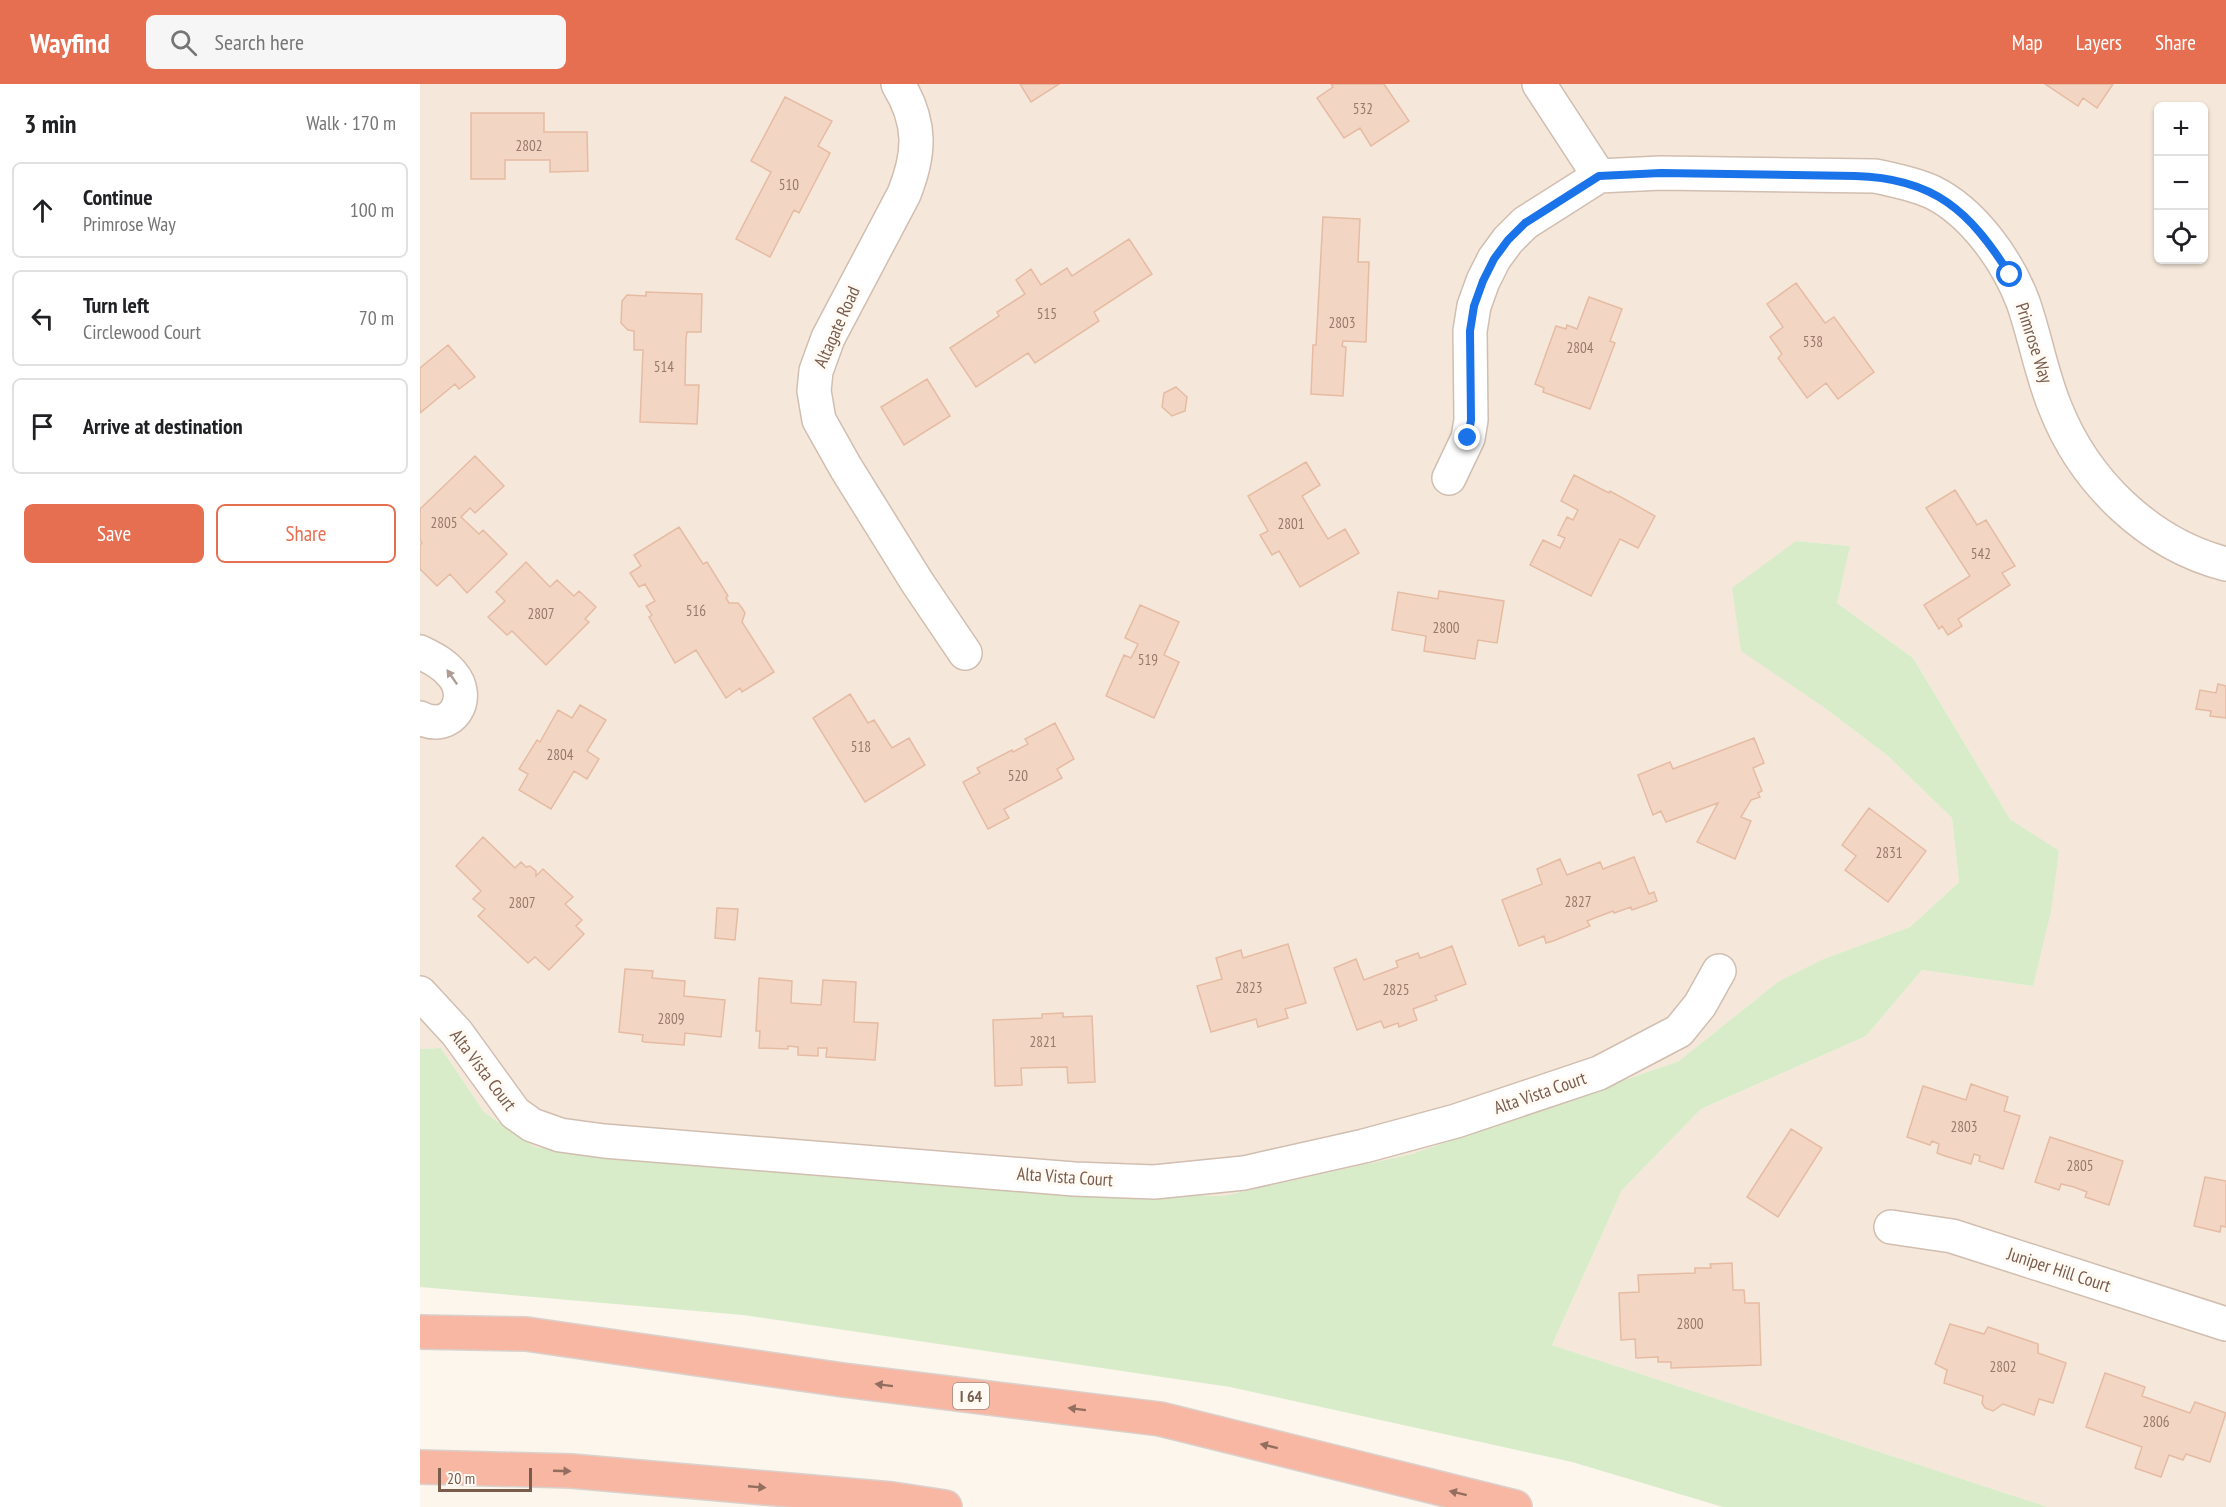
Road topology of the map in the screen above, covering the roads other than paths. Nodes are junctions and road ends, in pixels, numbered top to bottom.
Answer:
1 (898, 84) edge
2 (1539, 84) edge
3 (1599, 176) junction
4 (1449, 478) dead end
5 (2226, 564) edge
6 (420, 652) edge
7 (965, 653) dead end
8 (420, 718) edge
9 (1719, 971) dead end
10 (420, 993) edge
11 (1891, 1227) dead end
12 (2226, 1324) edge
13 (420, 1332) edge
14 (420, 1467) edge
15 (945, 1507) edge
16 (1515, 1507) edge

1 - 7 street, Altagate Road
2 - 3 street
3 - 4 street
3 - 5 street, Primrose Way
8 -> 6 street
9 - 10 street, Alta Vista Court
11 - 12 street, Juniper Hill Court
16 -> 13 highway, I 64
14 -> 15 highway

